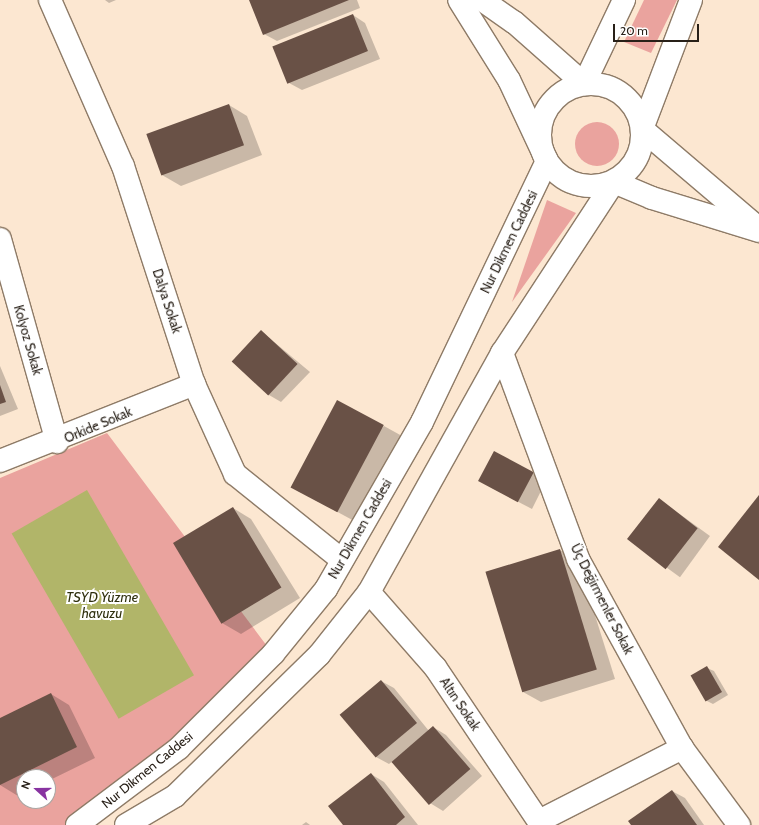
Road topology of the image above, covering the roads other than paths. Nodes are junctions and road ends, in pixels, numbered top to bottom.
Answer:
1 (50, 0) edge
2 (459, 0) edge
3 (482, 0) edge
4 (624, 0) edge
5 (691, 0) edge
6 (584, 84) junction
7 (642, 129) junction
8 (547, 161) junction
9 (614, 182) junction
10 (759, 230) edge
11 (0, 239) edge
12 (502, 353) junction
13 (194, 384) junction
14 (57, 442) junction
15 (0, 462) edge
16 (342, 560) junction
17 (369, 592) junction
18 (682, 748) junction
19 (540, 823) edge
20 (77, 825) edge
21 (126, 825) edge
22 (739, 825) edge

1 - 13 main road, Dalya Sokak
2 - 8 main road
3 - 6 main road
4 - 6 main road
5 - 7 main road
6 - 7 main road
6 - 8 main road
7 - 9 main road
7 - 10 main road
8 - 9 main road
8 - 16 main road, Nur Dikmen Caddesi
9 - 10 main road
9 - 12 main road
11 - 14 main road, Kolyoz Sokak
12 - 17 main road
12 - 18 main road, Üç Değirmenler Sokak
13 - 14 main road, Orkide Sokak
13 - 16 main road, Dalya Sokak
14 - 15 main road, Orkide Sokak
16 - 20 main road, Nur Dikmen Caddesi
17 - 19 main road, Altın Sokak
17 - 21 main road
18 - 19 main road
18 - 22 main road, Üç Değirmenler Sokak

